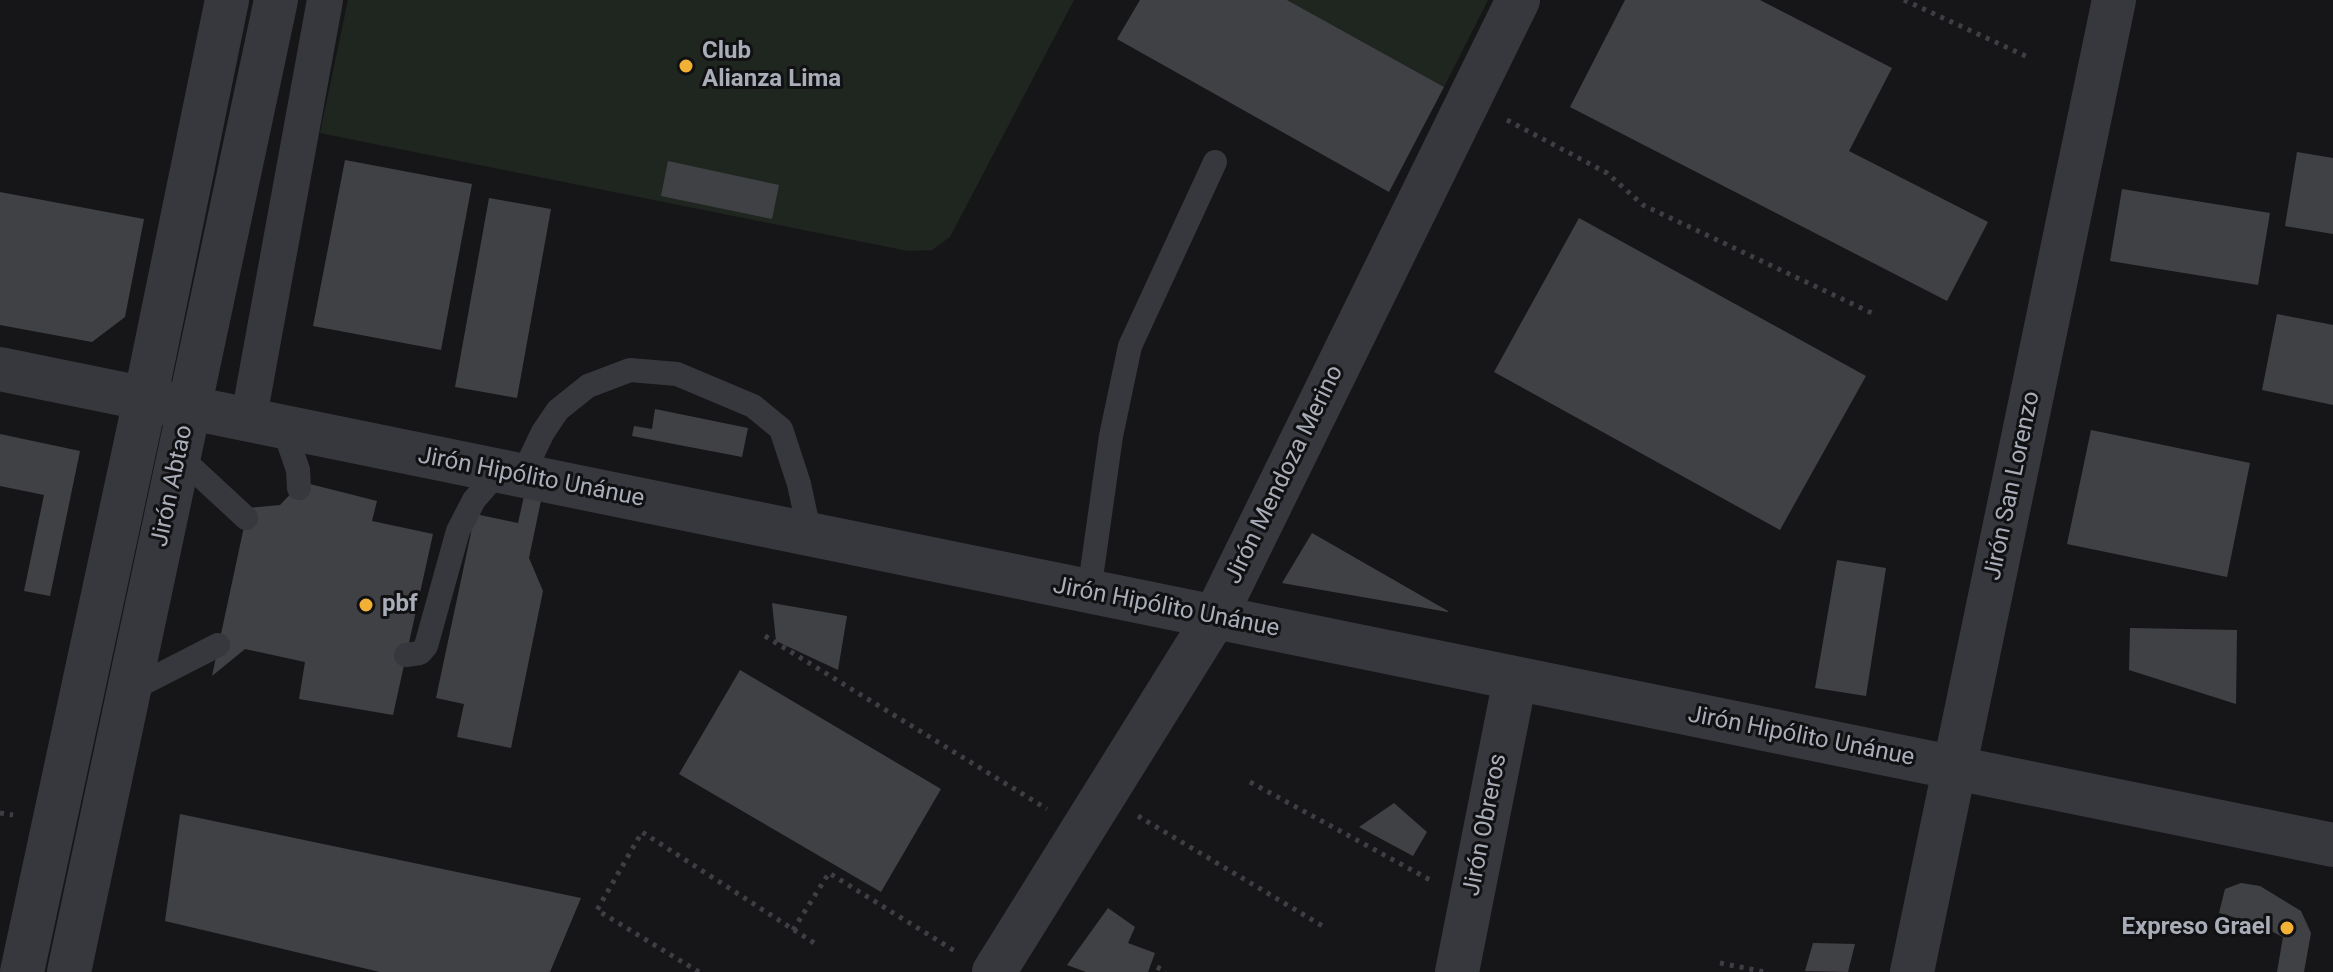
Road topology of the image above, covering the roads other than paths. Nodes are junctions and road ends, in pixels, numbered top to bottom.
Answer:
1 (227, 0) edge
2 (276, 0) edge
3 (325, 0) edge
4 (1518, 0) edge
5 (2114, 0) edge
6 (1215, 162) dead end
7 (0, 369) edge
8 (145, 400) junction
9 (189, 409) junction
10 (266, 425) junction
11 (179, 456) junction
12 (511, 473) junction
13 (299, 488) dead end
14 (246, 518) dead end
15 (810, 535) junction
16 (1089, 592) junction
17 (1215, 617) junction
18 (218, 645) dead end
19 (406, 655) dead end
20 (1515, 679) junction
21 (130, 690) junction
22 (1954, 768) junction
23 (2333, 845) edge
24 (978, 964) edge
25 (22, 972) edge
26 (69, 972) edge
27 (1457, 972) edge
28 (1912, 972) edge

1 - 8 street, Jirón Abtao
2 - 9 street, Jirón Abtao
3 - 10 street
4 - 17 street, Jirón Mendoza Merino
5 - 22 street, Jirón San Lorenzo
6 - 16 lane
7 - 8 street, Jirón Hipólito Unánue
8 - 9 street, Jirón Hipólito Unánue
8 - 25 street, Jirón Abtao
9 - 10 street, Jirón Hipólito Unánue
9 - 11 street, Jirón Abtao
10 - 12 street, Jirón Hipólito Unánue
10 - 13 lane
11 - 14 lane
11 - 21 street, Jirón Abtao
12 - 15 street, Jirón Hipólito Unánue
12 - 15 lane
12 - 19 lane
15 - 16 street, Jirón Hipólito Unánue
16 - 17 street, Jirón Hipólito Unánue
17 - 20 street, Jirón Hipólito Unánue
17 - 24 street, Jirón Mendoza Merino
18 - 21 lane
20 - 22 street, Jirón Hipólito Unánue
20 - 27 street, Jirón Obreros
21 - 26 street, Jirón Abtao
22 - 23 street, Jirón Hipólito Unánue
22 - 28 street, Jirón San Lorenzo

